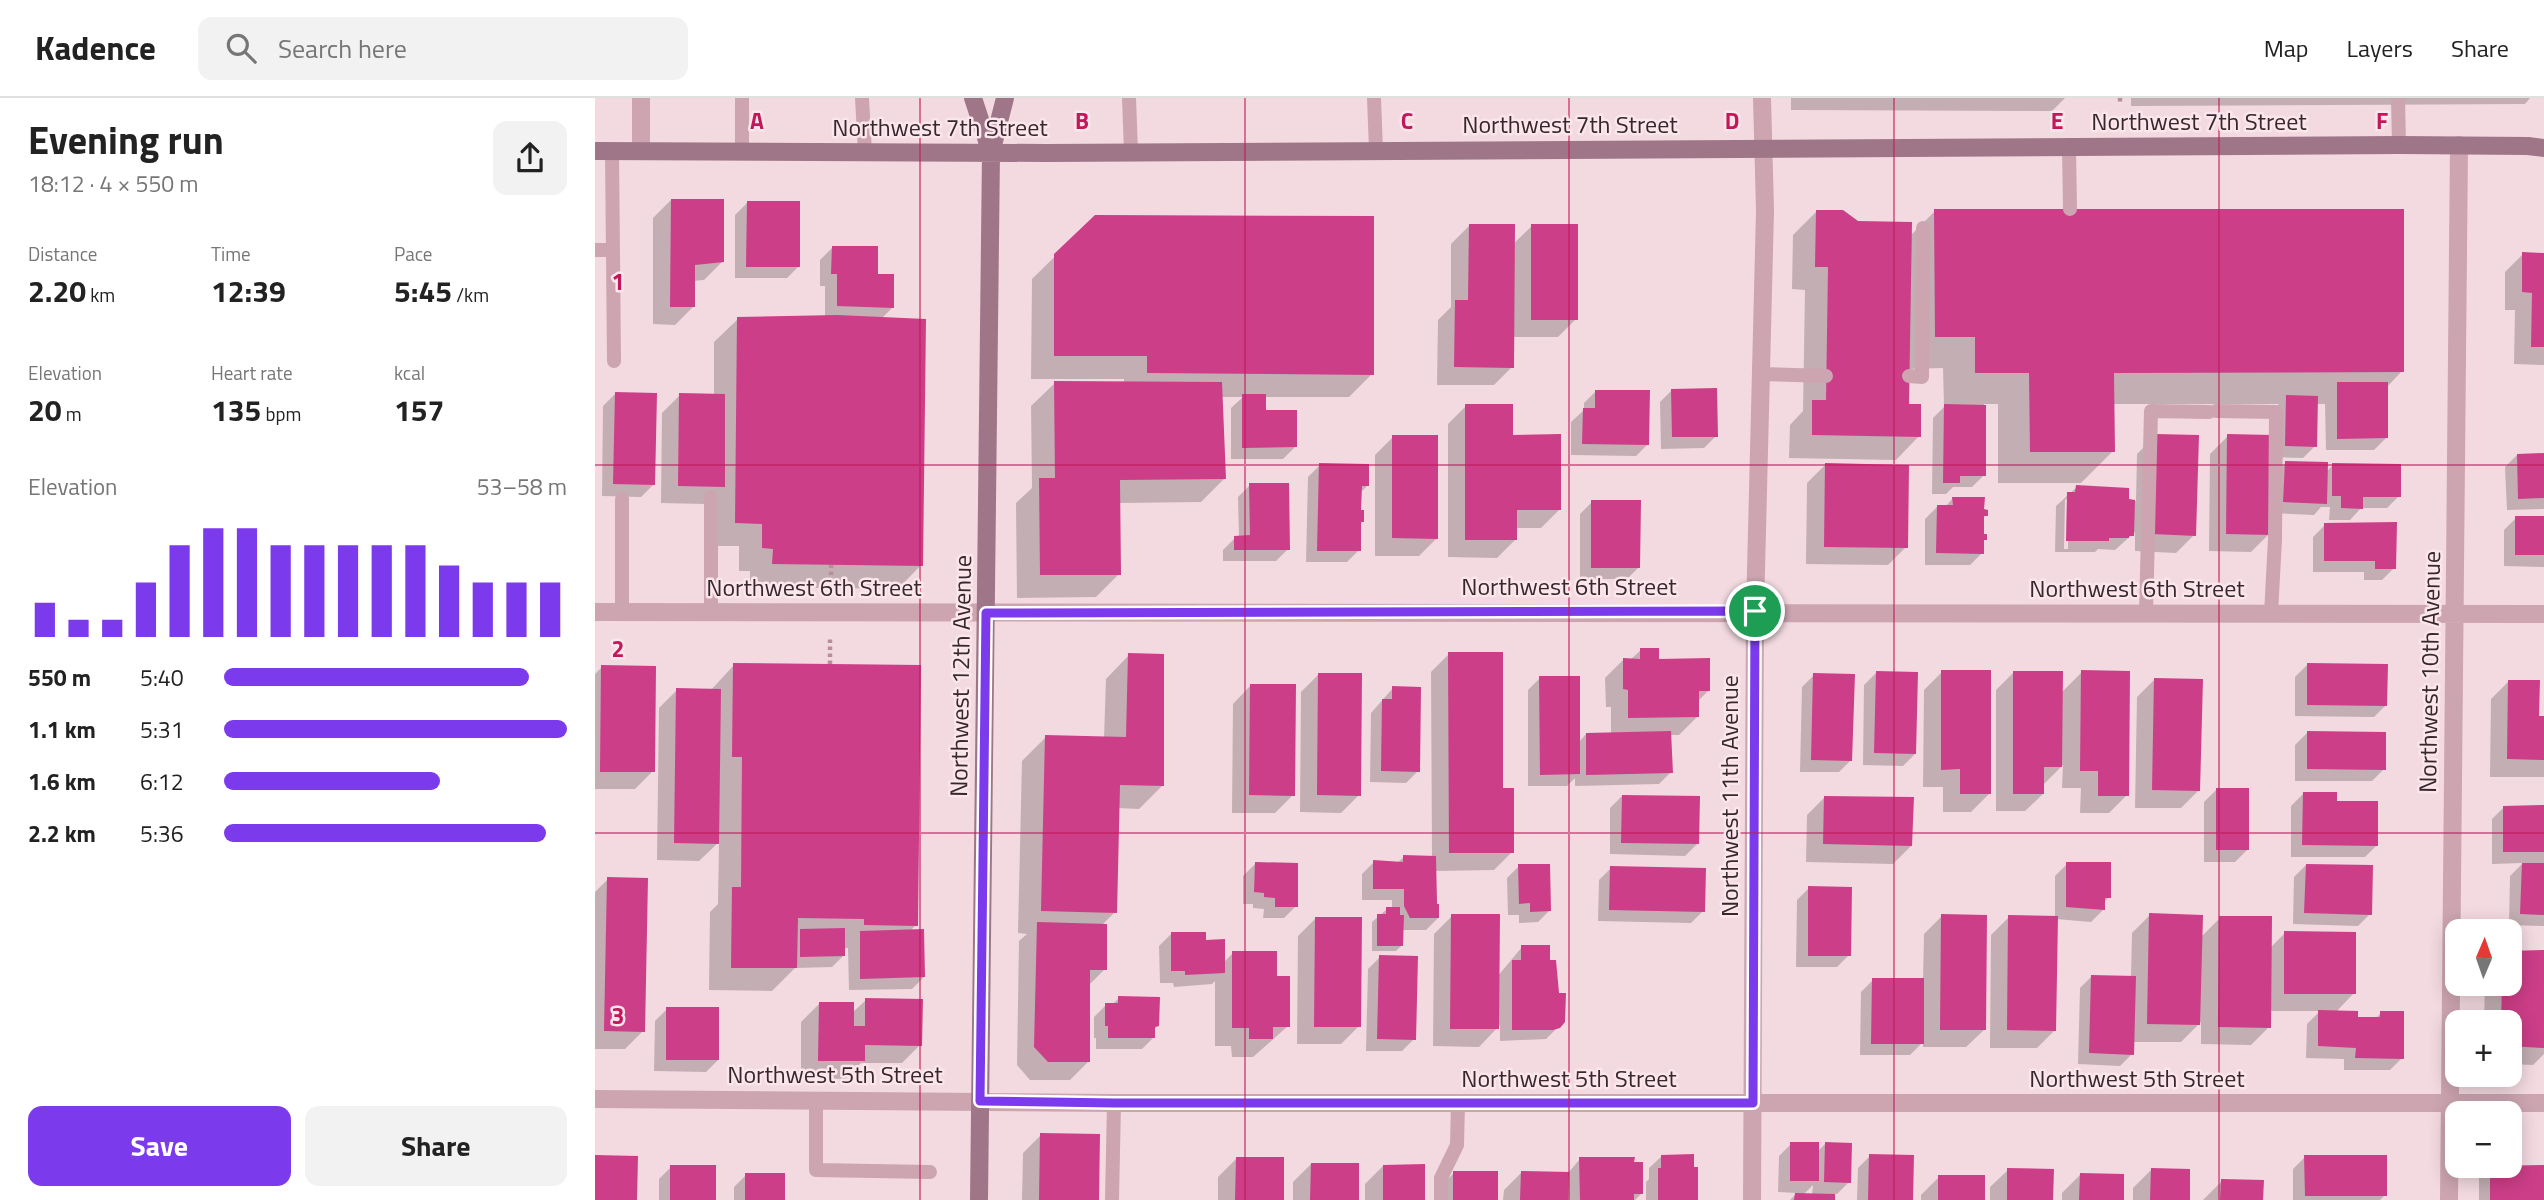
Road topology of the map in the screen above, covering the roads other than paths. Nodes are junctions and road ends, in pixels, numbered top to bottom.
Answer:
1 (641, 98) edge
2 (743, 98) edge
3 (862, 98) edge
4 (973, 98) edge
5 (1005, 98) edge
6 (1129, 98) edge
7 (1374, 98) edge
8 (1762, 98) edge
9 (2398, 98) edge
10 (2399, 145) junction
11 (2459, 145) junction
12 (2069, 147) junction
13 (2544, 148) edge
14 (1762, 149) junction
15 (1376, 150) junction
16 (604, 151) edge
17 (641, 151) junction
18 (742, 152) junction
19 (865, 152) junction
20 (1131, 152) junction
21 (991, 153) junction
22 (2070, 209) dead end
23 (1923, 228) dead end
24 (595, 250) edge
25 (613, 250) junction
26 (614, 361) dead end
27 (1760, 374) junction
28 (1826, 376) dead end
29 (1909, 376) dead end
30 (711, 497) dead end
31 (622, 499) dead end
32 (1755, 611) junction
33 (595, 612) edge
34 (622, 612) junction
35 (711, 612) junction
36 (986, 613) junction
37 (2146, 614) junction
38 (2271, 614) junction
39 (2455, 614) junction
40 (2544, 614) edge
41 (595, 1099) edge
42 (816, 1099) junction
43 (980, 1101) junction
44 (2450, 1101) edge
45 (1114, 1103) junction
46 (1753, 1103) junction
47 (2445, 1103) edge
48 (2522, 1103) edge
49 (2544, 1103) edge
50 (1458, 1104) junction
51 (930, 1172) dead end
52 (2449, 1178) edge
53 (979, 1200) edge
54 (1112, 1200) edge
55 (1441, 1200) edge
56 (1752, 1200) edge
57 (2449, 1200) edge

1 - 17 street
2 - 18 lane
3 - 19 lane
4 - 21 main road, Northwest 12th Avenue
5 - 21 main road, Northwest 12th Avenue
6 - 20 lane
7 - 15 lane
8 - 14 street, Northwest 11th Avenue
9 - 10 lane
10 - 11 main road, Northwest 7th Street
10 - 12 main road, Northwest 7th Street
11 - 13 main road, Northwest 7th Street
11 - 39 street, Northwest 10th Avenue
12 - 14 main road, Northwest 7th Street
12 - 22 lane
14 - 15 main road, Northwest 7th Street
14 - 27 street, Northwest 11th Avenue
15 - 20 main road, Northwest 7th Street
16 - 17 main road, Northwest 7th Street
16 - 25 lane
17 - 18 main road, Northwest 7th Street
18 - 19 main road, Northwest 7th Street
19 - 21 main road, Northwest 7th Street
20 - 21 main road, Northwest 7th Street
21 - 36 main road, Northwest 12th Avenue
23 - 29 lane
24 - 25 lane
25 - 26 lane
27 - 28 lane
27 - 32 street, Northwest 11th Avenue
30 - 35 lane
31 - 34 lane
32 - 36 street, Northwest 6th Street
32 - 37 street, Northwest 6th Street
32 - 46 street, Northwest 11th Avenue
33 - 34 street, Northwest 6th Street
34 - 35 street, Northwest 6th Street
35 - 36 street, Northwest 6th Street
36 - 43 main road, Northwest 12th Avenue
37 - 38 street, Northwest 6th Street
37 - 38 lane
38 - 39 street, Northwest 6th Street
39 - 40 street, Northwest 6th Street
39 - 44 street, Northwest 10th Avenue
41 - 42 street, Northwest 5th Street
42 - 43 street, Northwest 5th Street
42 - 51 lane
43 - 45 street, Northwest 5th Street
43 - 53 main road, Northwest 12th Avenue
45 - 50 street, Northwest 5th Street
45 - 54 lane
46 - 47 street, Northwest 5th Street
46 - 50 street, Northwest 5th Street
46 - 56 street, Northwest 11th Avenue
48 - 49 street, Northwest 5th Street
50 - 55 lane
52 - 57 street, Northwest 10th Avenue

